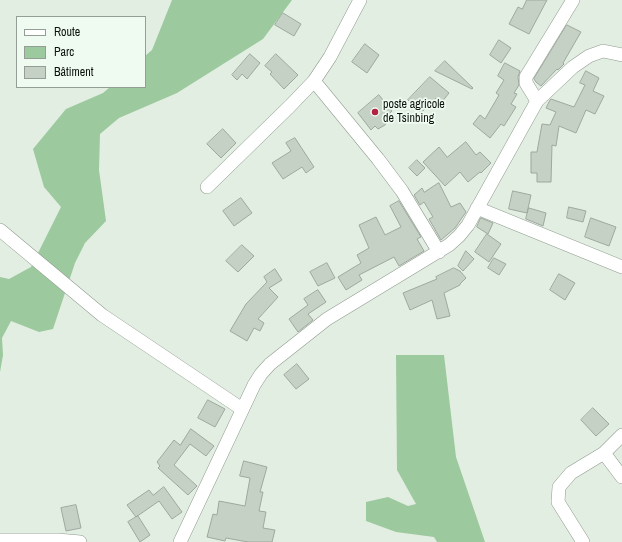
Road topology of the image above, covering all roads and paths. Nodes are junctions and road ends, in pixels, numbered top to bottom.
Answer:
1 (360, 0) edge
2 (573, 0) edge
3 (622, 55) edge
4 (314, 80) junction
5 (537, 101) junction
6 (207, 187) dead end
7 (478, 208) junction
8 (0, 230) edge
9 (439, 252) junction
10 (622, 266) edge
11 (242, 410) junction
12 (622, 435) edge
13 (604, 453) junction
14 (622, 477) edge
15 (0, 540) edge
16 (80, 542) edge
17 (180, 542) edge
18 (583, 542) edge

1 - 4 street
2 - 5 street
3 - 5 street
4 - 6 street
4 - 9 street
5 - 7 street
7 - 9 street
7 - 10 street
8 - 11 street
9 - 11 street
11 - 17 street
12 - 13 street
13 - 14 street
13 - 18 street
15 - 16 street

